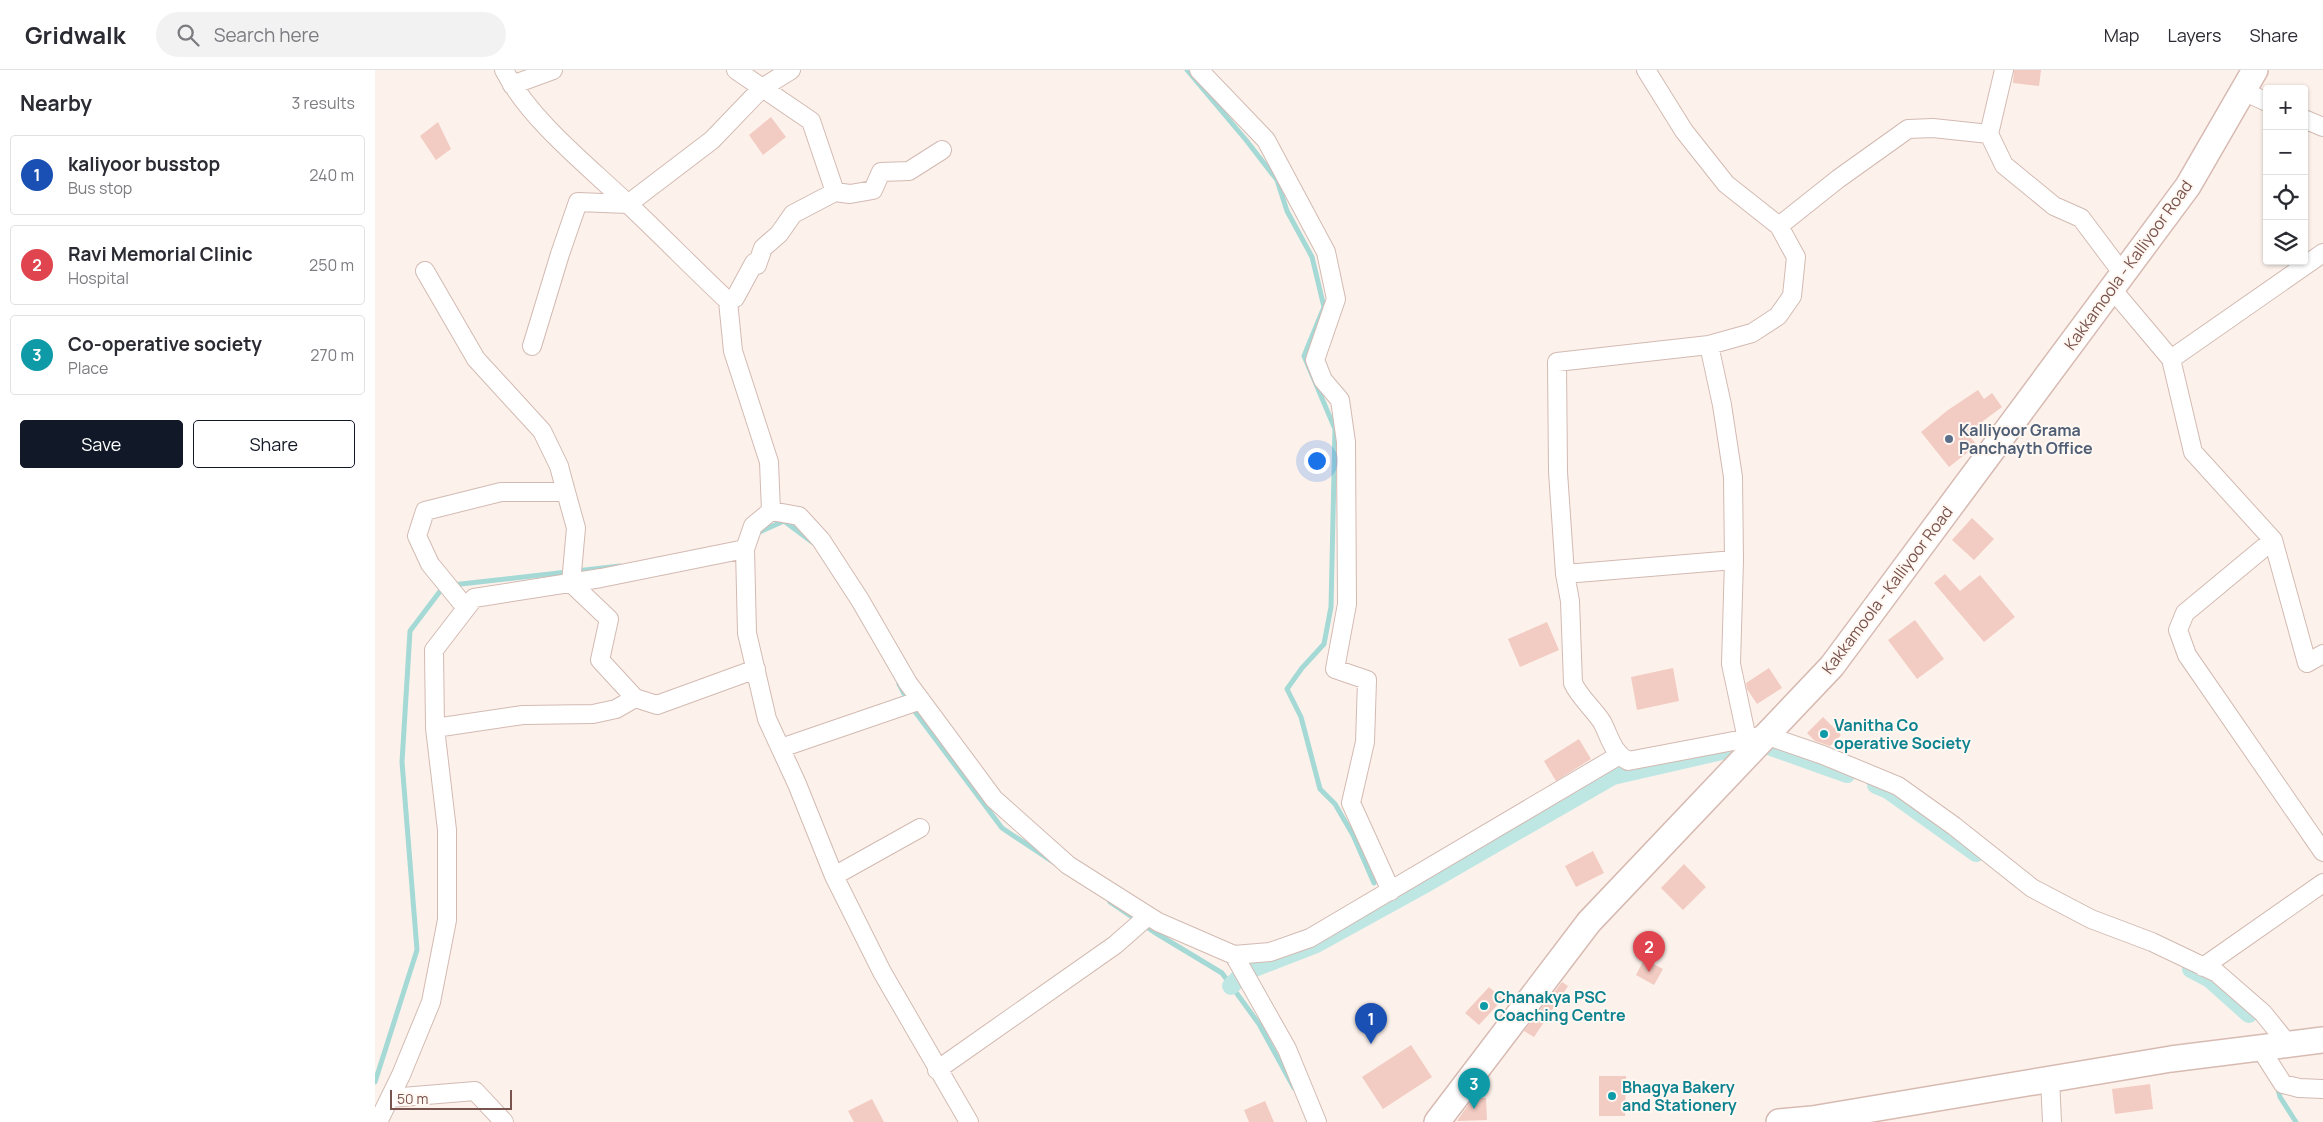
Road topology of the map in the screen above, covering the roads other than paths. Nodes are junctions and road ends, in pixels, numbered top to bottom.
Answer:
1 (553, 70) edge
2 (736, 70) edge
3 (791, 70) edge
4 (1199, 70) edge
5 (1646, 70) edge
6 (2004, 70) edge
7 (2255, 70) edge
8 (511, 75) edge
9 (762, 88) junction
10 (2243, 91) junction
11 (2263, 100) edge
12 (2308, 121) edge
13 (2323, 127) edge
14 (1989, 134) junction
15 (942, 150) dead end
16 (835, 192) junction
17 (628, 204) junction
18 (1779, 226) junction
19 (2323, 253) edge
20 (425, 270) dead end
21 (2117, 281) junction
22 (728, 301) junction
23 (1709, 345) junction
24 (532, 346) dead end
25 (2171, 359) junction
26 (566, 492) junction
27 (771, 511) junction
28 (2273, 540) junction
29 (745, 548) junction
30 (1734, 560) junction
31 (1565, 574) junction
32 (571, 582) junction
33 (466, 608) junction
34 (2323, 654) edge
35 (756, 669) junction
36 (635, 698) junction
37 (920, 700) junction
38 (435, 728) junction
39 (1756, 737) junction
40 (781, 748) junction
41 (1618, 756) junction
42 (920, 828) dead end
43 (2323, 852) edge
44 (834, 876) junction
45 (2323, 883) edge
46 (1391, 891) junction
47 (1147, 916) junction
48 (1235, 955) junction
49 (2203, 967) junction
50 (2323, 1040) edge
51 (2288, 1044) junction
52 (2261, 1048) junction
53 (937, 1070) junction
54 (2050, 1079) junction
55 (2323, 1089) edge
56 (390, 1098) junction
57 (378, 1122) edge
58 (504, 1122) edge
59 (969, 1122) edge
60 (1317, 1122) edge
61 (1437, 1122) edge
62 (1779, 1122) edge
63 (2052, 1122) edge

1 - 8 street
2 - 9 street
3 - 9 street
4 - 46 street
5 - 18 street
6 - 14 street
7 - 10 main road, Kakkamoola - Kalliyoor Road
8 - 17 street
9 - 16 street
9 - 17 street
10 - 11 street
10 - 21 main road, Kakkamoola - Kalliyoor Road
12 - 13 street
14 - 18 street
14 - 21 street
15 - 16 street
16 - 22 street
17 - 22 street
17 - 24 street
18 - 23 street
19 - 25 street
20 - 26 street
21 - 25 street
21 - 39 main road, Kakkamoola - Kalliyoor Road
22 - 27 street
23 - 30 street
23 - 31 street
25 - 28 street
26 - 32 street
26 - 33 street
27 - 29 street
27 - 37 street
28 - 34 street
28 - 43 street
29 - 32 street
29 - 35 street
30 - 31 street
30 - 39 street
31 - 41 street
32 - 33 street
32 - 36 street
33 - 38 street
35 - 36 street
35 - 40 street
36 - 38 street
37 - 40 street
37 - 47 street
38 - 56 street
39 - 41 street
39 - 49 street
39 - 61 main road, Kakkamoola - Kalliyoor Road
40 - 44 street
41 - 46 street
42 - 44 street
44 - 53 street
45 - 49 street
46 - 48 street
47 - 48 street
47 - 53 street
48 - 60 street
49 - 51 street
50 - 51 main road
51 - 52 main road
52 - 54 main road
52 - 55 street
53 - 59 street
54 - 62 main road
54 - 63 street
56 - 57 street
56 - 58 street

